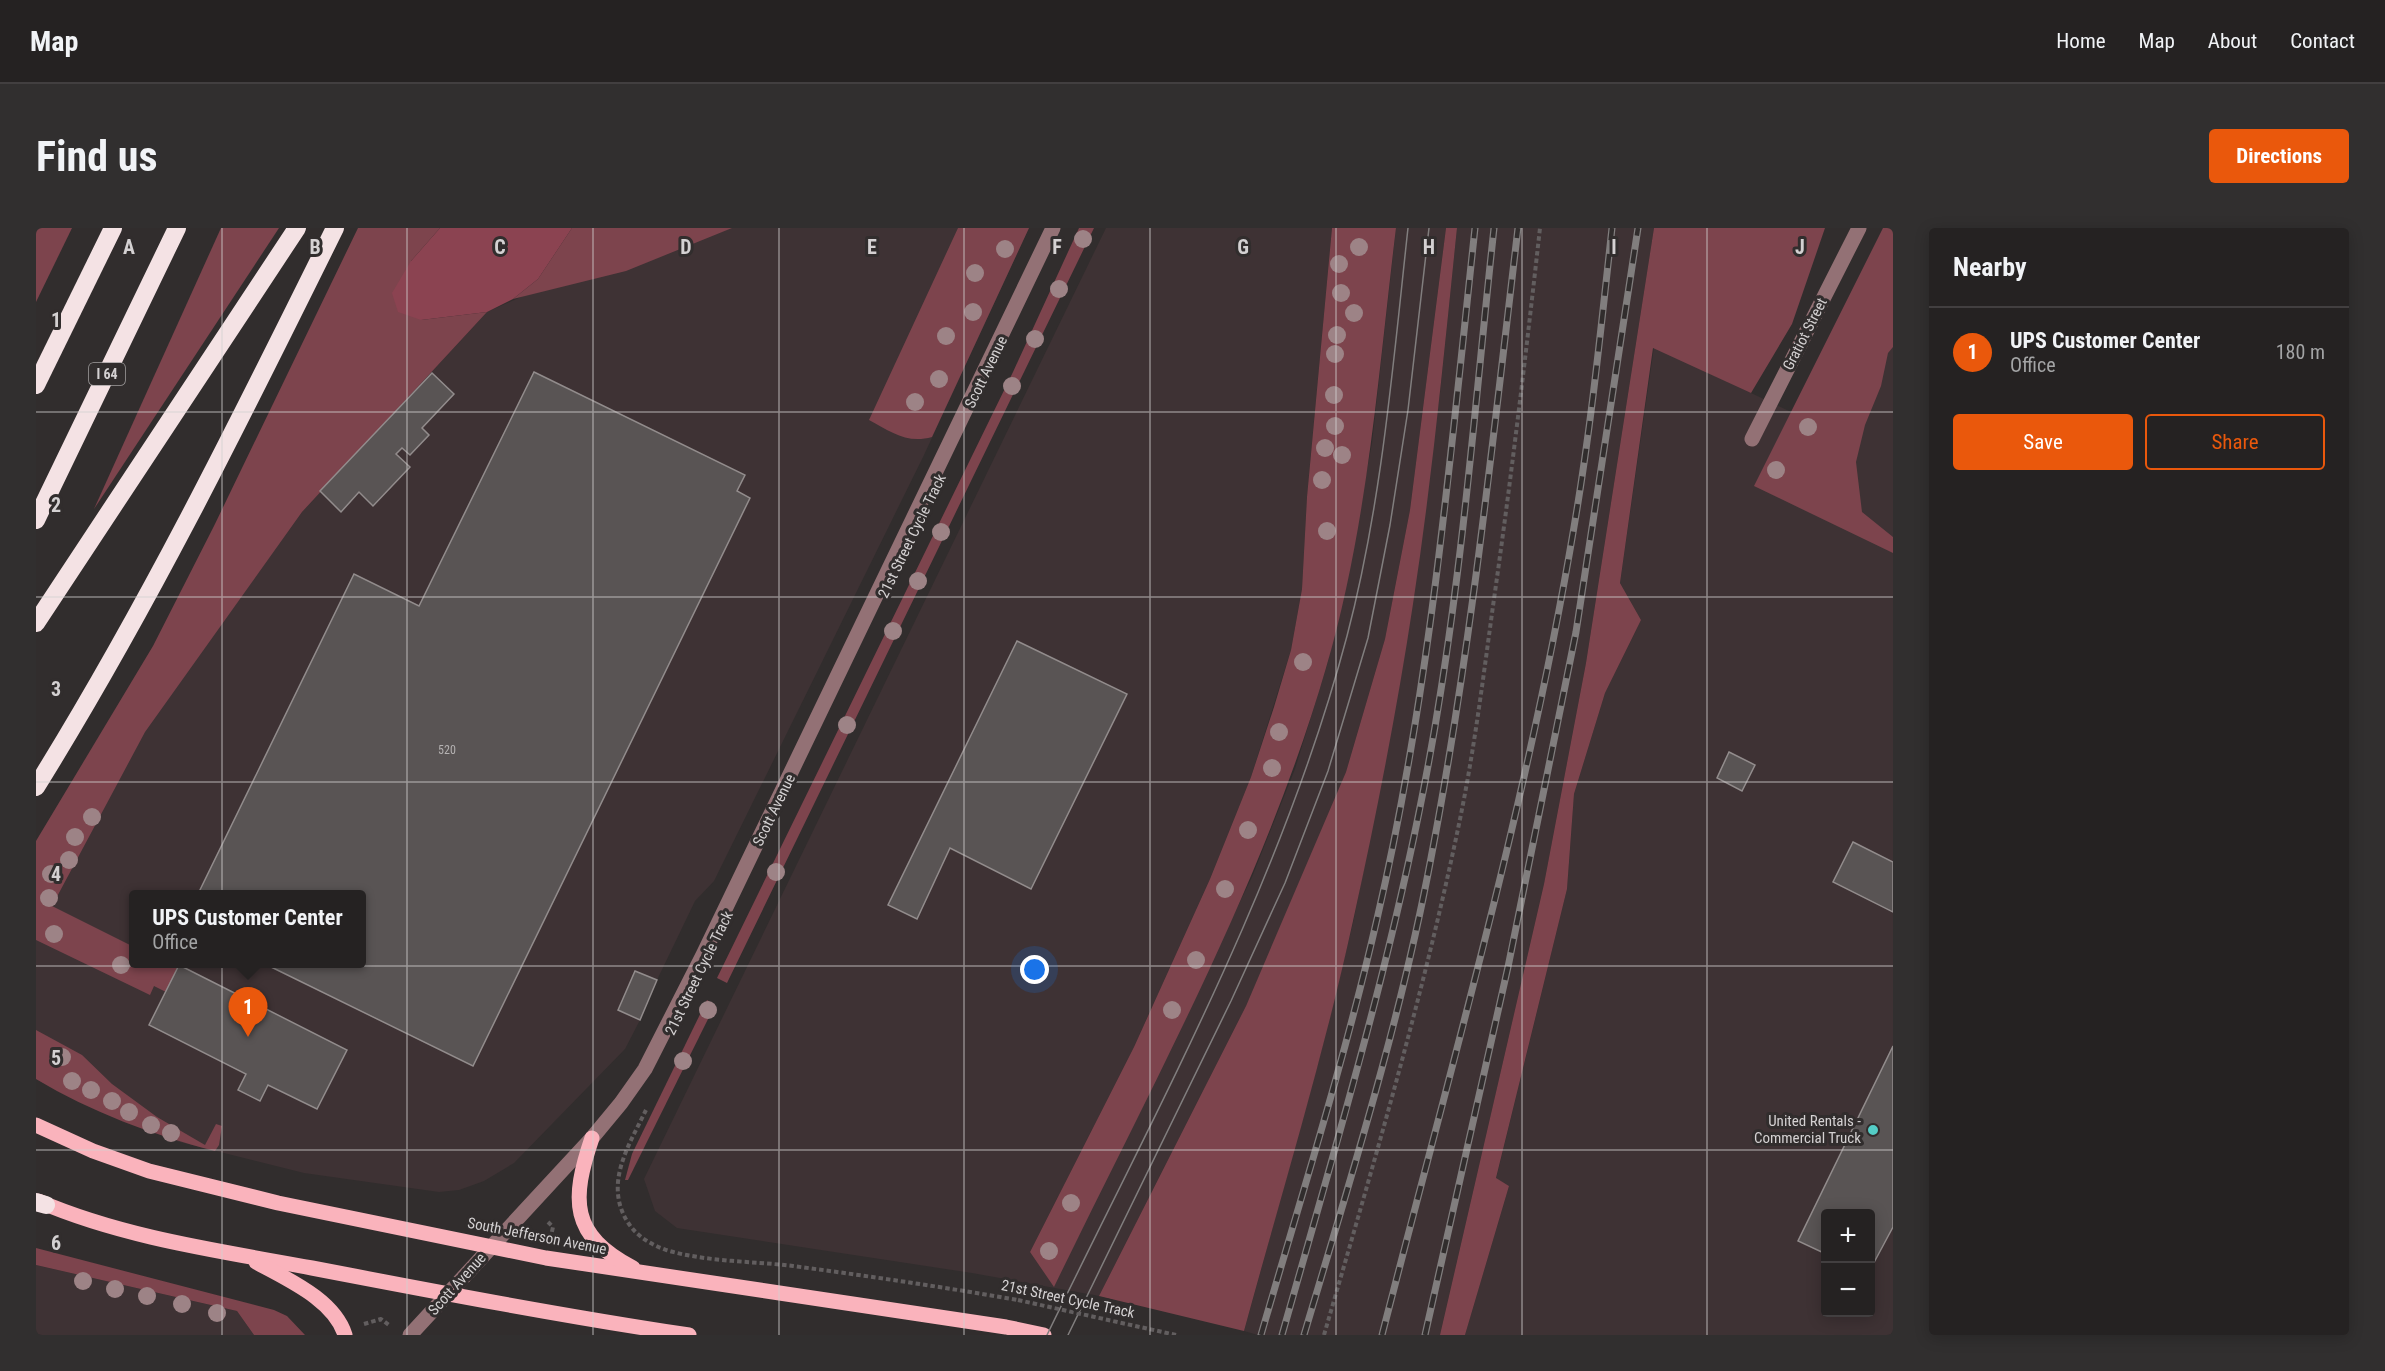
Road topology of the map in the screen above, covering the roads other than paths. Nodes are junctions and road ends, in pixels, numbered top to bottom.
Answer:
1 (113, 228) edge
2 (177, 228) edge
3 (297, 228) edge
4 (335, 228) edge
5 (1053, 228) edge
6 (1859, 228) edge
7 (36, 385) edge
8 (1752, 439) dead end
9 (36, 520) edge
10 (36, 623) edge
11 (36, 787) edge
12 (36, 1125) edge
13 (592, 1138) junction
14 (39, 1202) edge
15 (491, 1247) junction
16 (243, 1255) junction
17 (644, 1274) junction
18 (448, 1295) junction
19 (345, 1335) edge
20 (410, 1335) edge
21 (689, 1335) edge
22 (1044, 1335) edge

1 - 7 highway
2 - 9 highway, I 64
3 - 10 highway
4 - 11 highway
5 - 13 street, Scott Avenue
6 - 8 street, Gratiot Street
12 - 15 main road, South Jefferson Avenue
13 - 15 street, Scott Avenue
13 - 17 main road
14 - 16 main road
15 - 17 main road, South Jefferson Avenue
15 - 18 street, Scott Avenue
16 - 18 main road
16 - 19 main road
17 - 22 main road, South Jefferson Avenue
18 - 20 street, Scott Avenue
18 - 21 main road

